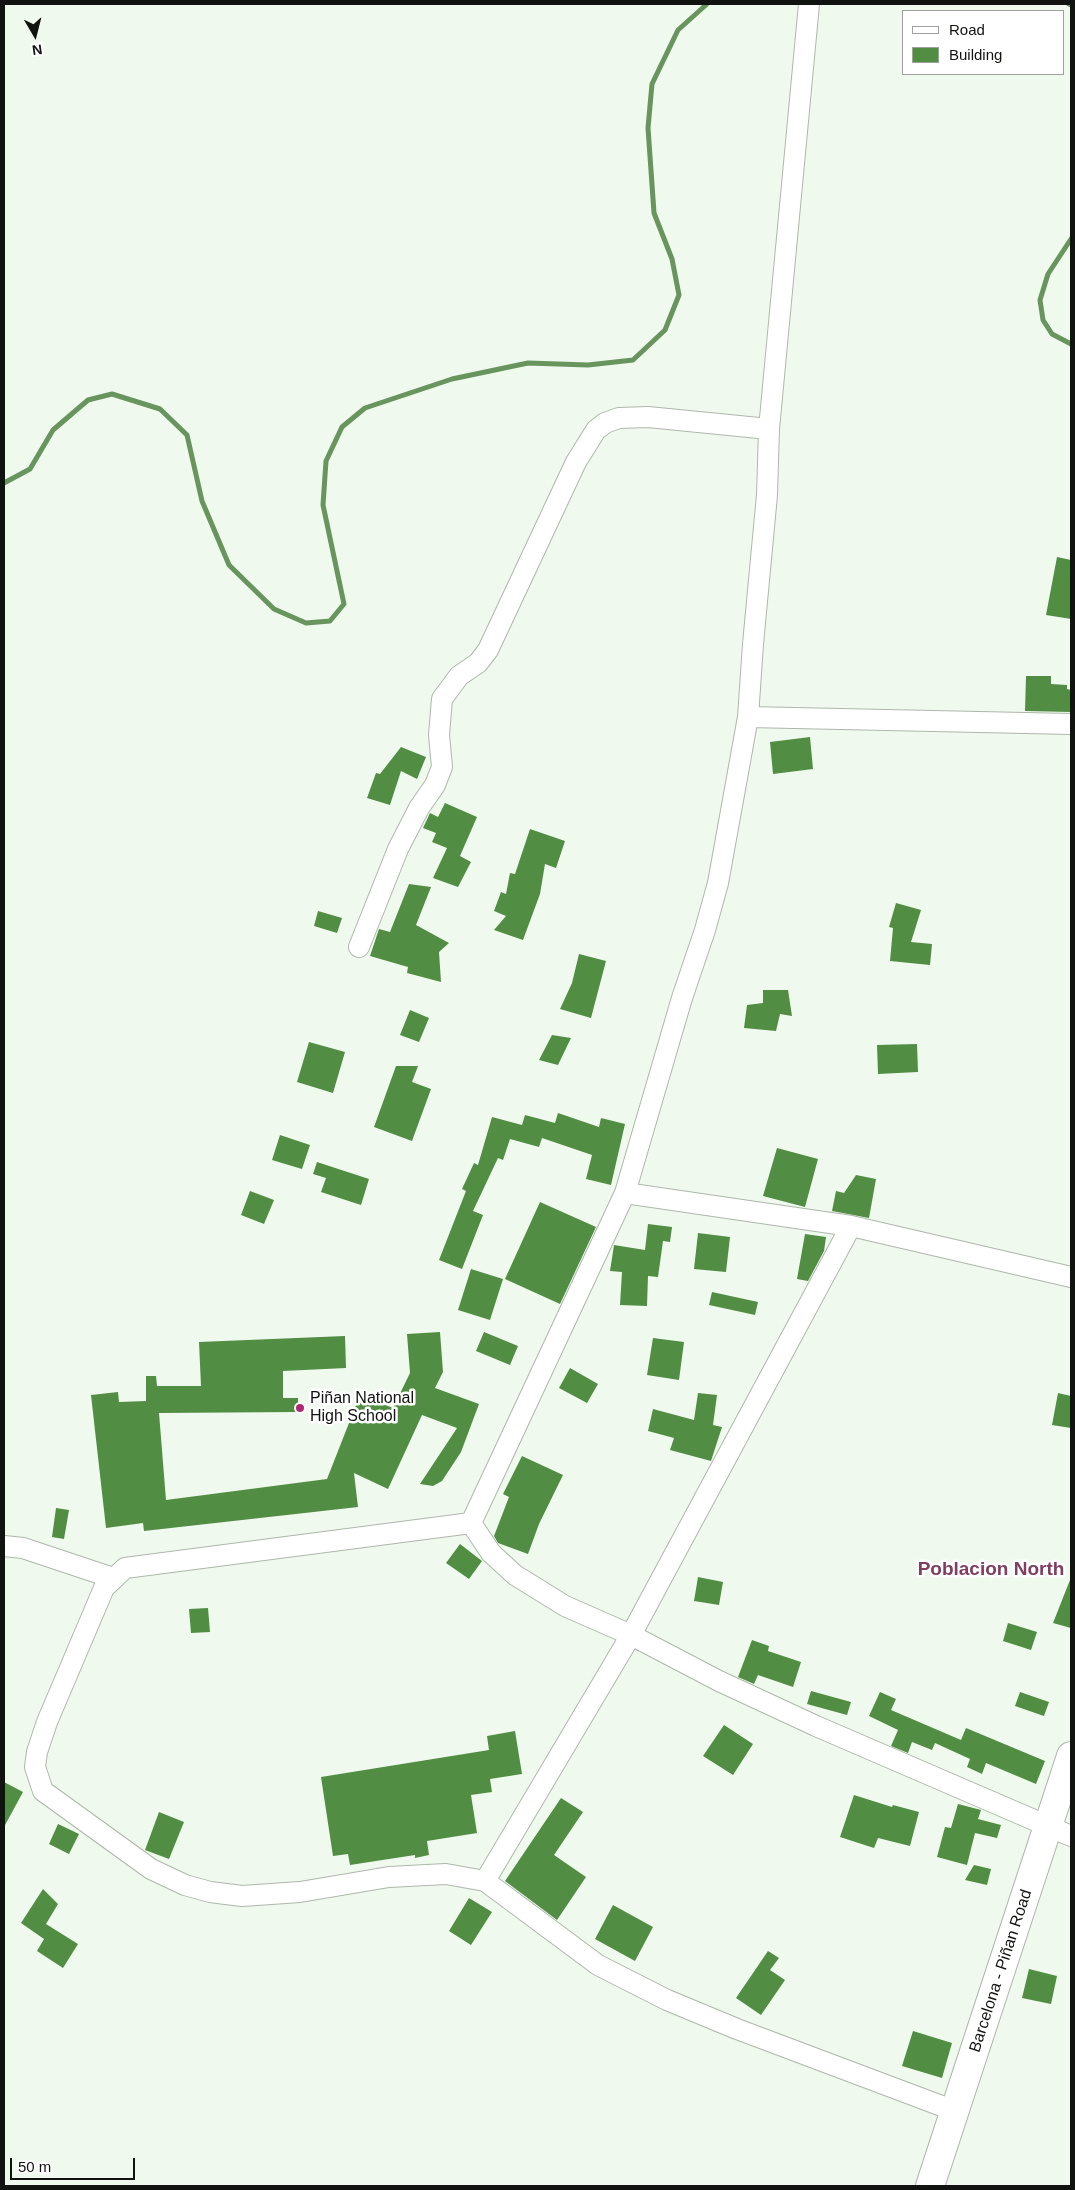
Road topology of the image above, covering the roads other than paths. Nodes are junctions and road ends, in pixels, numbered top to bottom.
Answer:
1 (809, 4) edge
2 (769, 429) junction
3 (748, 717) junction
4 (1071, 724) edge
5 (359, 947) dead end
6 (625, 1193) junction
7 (851, 1226) junction
8 (1071, 1277) edge
9 (471, 1523) junction
10 (4, 1546) edge
11 (112, 1578) junction
12 (631, 1635) junction
13 (1071, 1756) edge
14 (1060, 1831) edge
15 (485, 1881) junction
16 (955, 2111) junction
17 (930, 2186) edge

1 - 2 street
2 - 3 street
2 - 5 street
3 - 4 street
3 - 6 street
6 - 7 street
6 - 9 street
7 - 8 street
7 - 12 street
9 - 11 street
9 - 12 street
10 - 11 street
11 - 15 street
12 - 14 street
12 - 15 street
13 - 14 main road, Barcelona - Piñan Road
14 - 16 main road, Barcelona - Piñan Road
15 - 16 street
16 - 17 main road, Barcelona - Piñan Road

